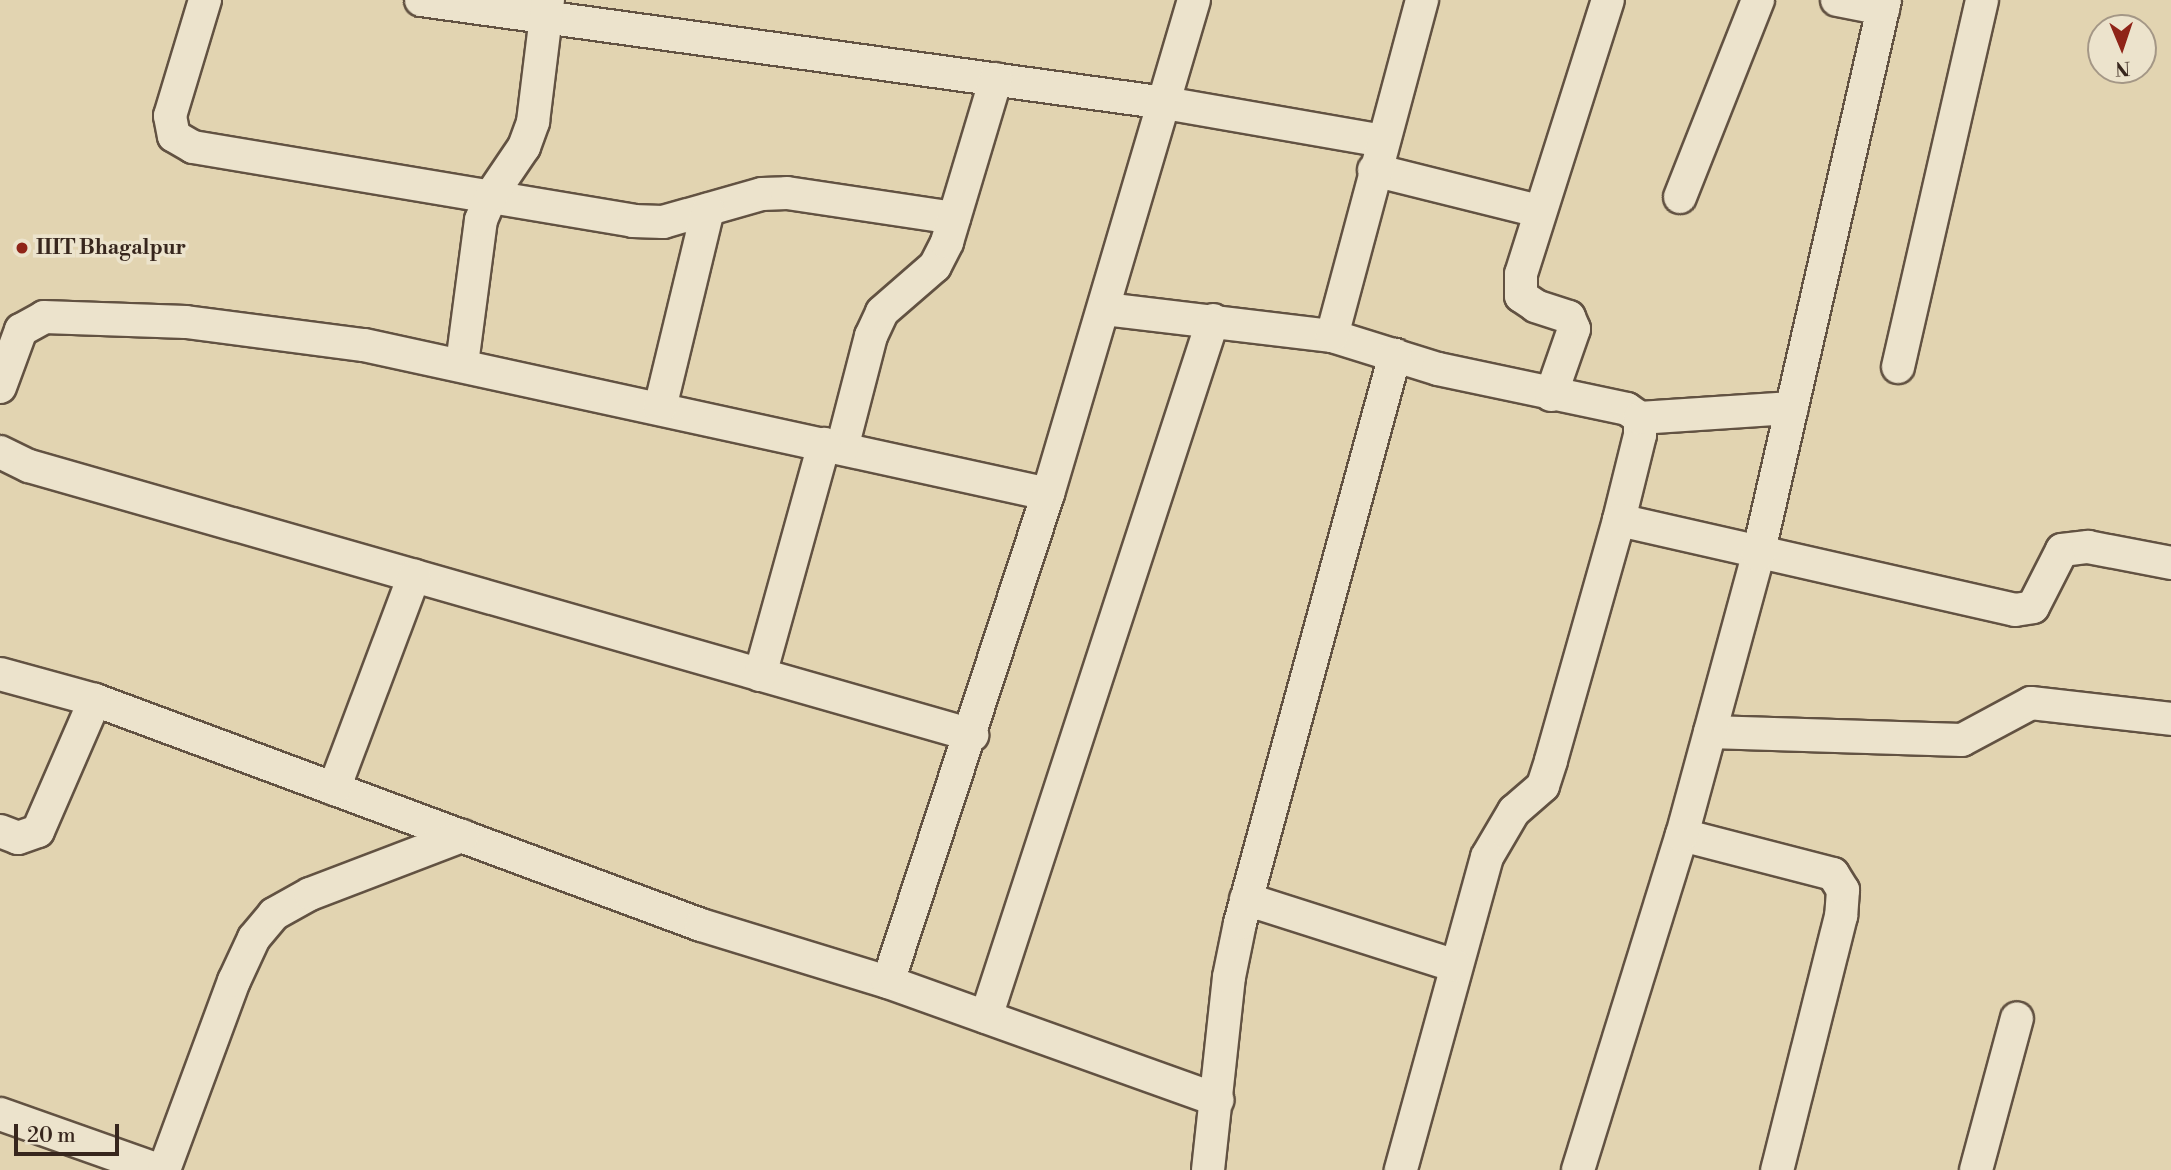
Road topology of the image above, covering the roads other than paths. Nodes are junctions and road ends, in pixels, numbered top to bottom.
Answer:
1 (205, 0) edge
2 (421, 0) edge
3 (1194, 0) edge
4 (1422, 0) edge
5 (1608, 0) edge
6 (1758, 0) edge
7 (1837, 0) edge
8 (1982, 0) edge
9 (1884, 5) edge
10 (546, 9) edge
11 (996, 79) junction
12 (1165, 103) junction
13 (1378, 156) junction
14 (492, 194) junction
15 (1680, 197) dead end
16 (708, 210) junction
17 (1539, 211) junction
18 (954, 218) junction
19 (1105, 310) junction
20 (1213, 320) junction
21 (1332, 336) junction
22 (1395, 355) junction
23 (462, 364) junction
24 (1898, 367) dead end
25 (0, 387) edge
26 (1551, 395) junction
27 (660, 408) junction
28 (1792, 408) junction
29 (1640, 418) junction
30 (833, 446) junction
31 (0, 452) edge
32 (1048, 494) junction
33 (1619, 520) junction
34 (1758, 555) junction
35 (2171, 563) edge
36 (414, 576) junction
37 (0, 674) edge
38 (760, 675) junction
39 (95, 700) junction
40 (2171, 719) edge
41 (1710, 732) junction
42 (972, 735) junction
43 (334, 789) junction
44 (0, 831) edge
45 (1682, 835) junction
46 (462, 836) junction
47 (1246, 899) junction
48 (1456, 966) junction
49 (888, 982) junction
50 (986, 1017) junction
51 (2017, 1018) dead end
52 (1218, 1100) junction
53 (0, 1114) edge
54 (148, 1168) edge
55 (1208, 1170) edge
56 (1401, 1170) edge
57 (1577, 1170) edge
58 (1777, 1170) edge
59 (1976, 1170) edge

1 - 14 street
2 - 10 street
3 - 12 street
4 - 13 street
5 - 17 street
6 - 15 street
7 - 9 street
8 - 24 street
9 - 28 street
10 - 11 street
10 - 14 street
11 - 12 street
11 - 18 street
12 - 13 street
12 - 19 street
13 - 17 street
13 - 21 street
14 - 16 street
14 - 23 street
16 - 18 street
16 - 27 street
17 - 26 street
18 - 30 street
19 - 20 street
19 - 32 street
20 - 21 street
20 - 50 street
21 - 22 street
22 - 26 street
22 - 47 street
23 - 25 street
23 - 27 street
26 - 29 street
27 - 30 street
28 - 29 street
28 - 34 street
29 - 33 street
30 - 32 street
30 - 38 street
31 - 36 street
32 - 42 street
33 - 34 street
33 - 48 street
34 - 35 street
34 - 41 street
36 - 38 street
36 - 43 street
37 - 39 street
38 - 42 street
39 - 43 street
39 - 44 street
40 - 41 street
41 - 45 street
42 - 49 street
43 - 46 street
45 - 57 street
45 - 58 street
46 - 49 street
46 - 54 street
47 - 48 street
47 - 52 street
48 - 56 street
49 - 50 street
50 - 52 street
51 - 59 street
52 - 55 street
53 - 54 street

